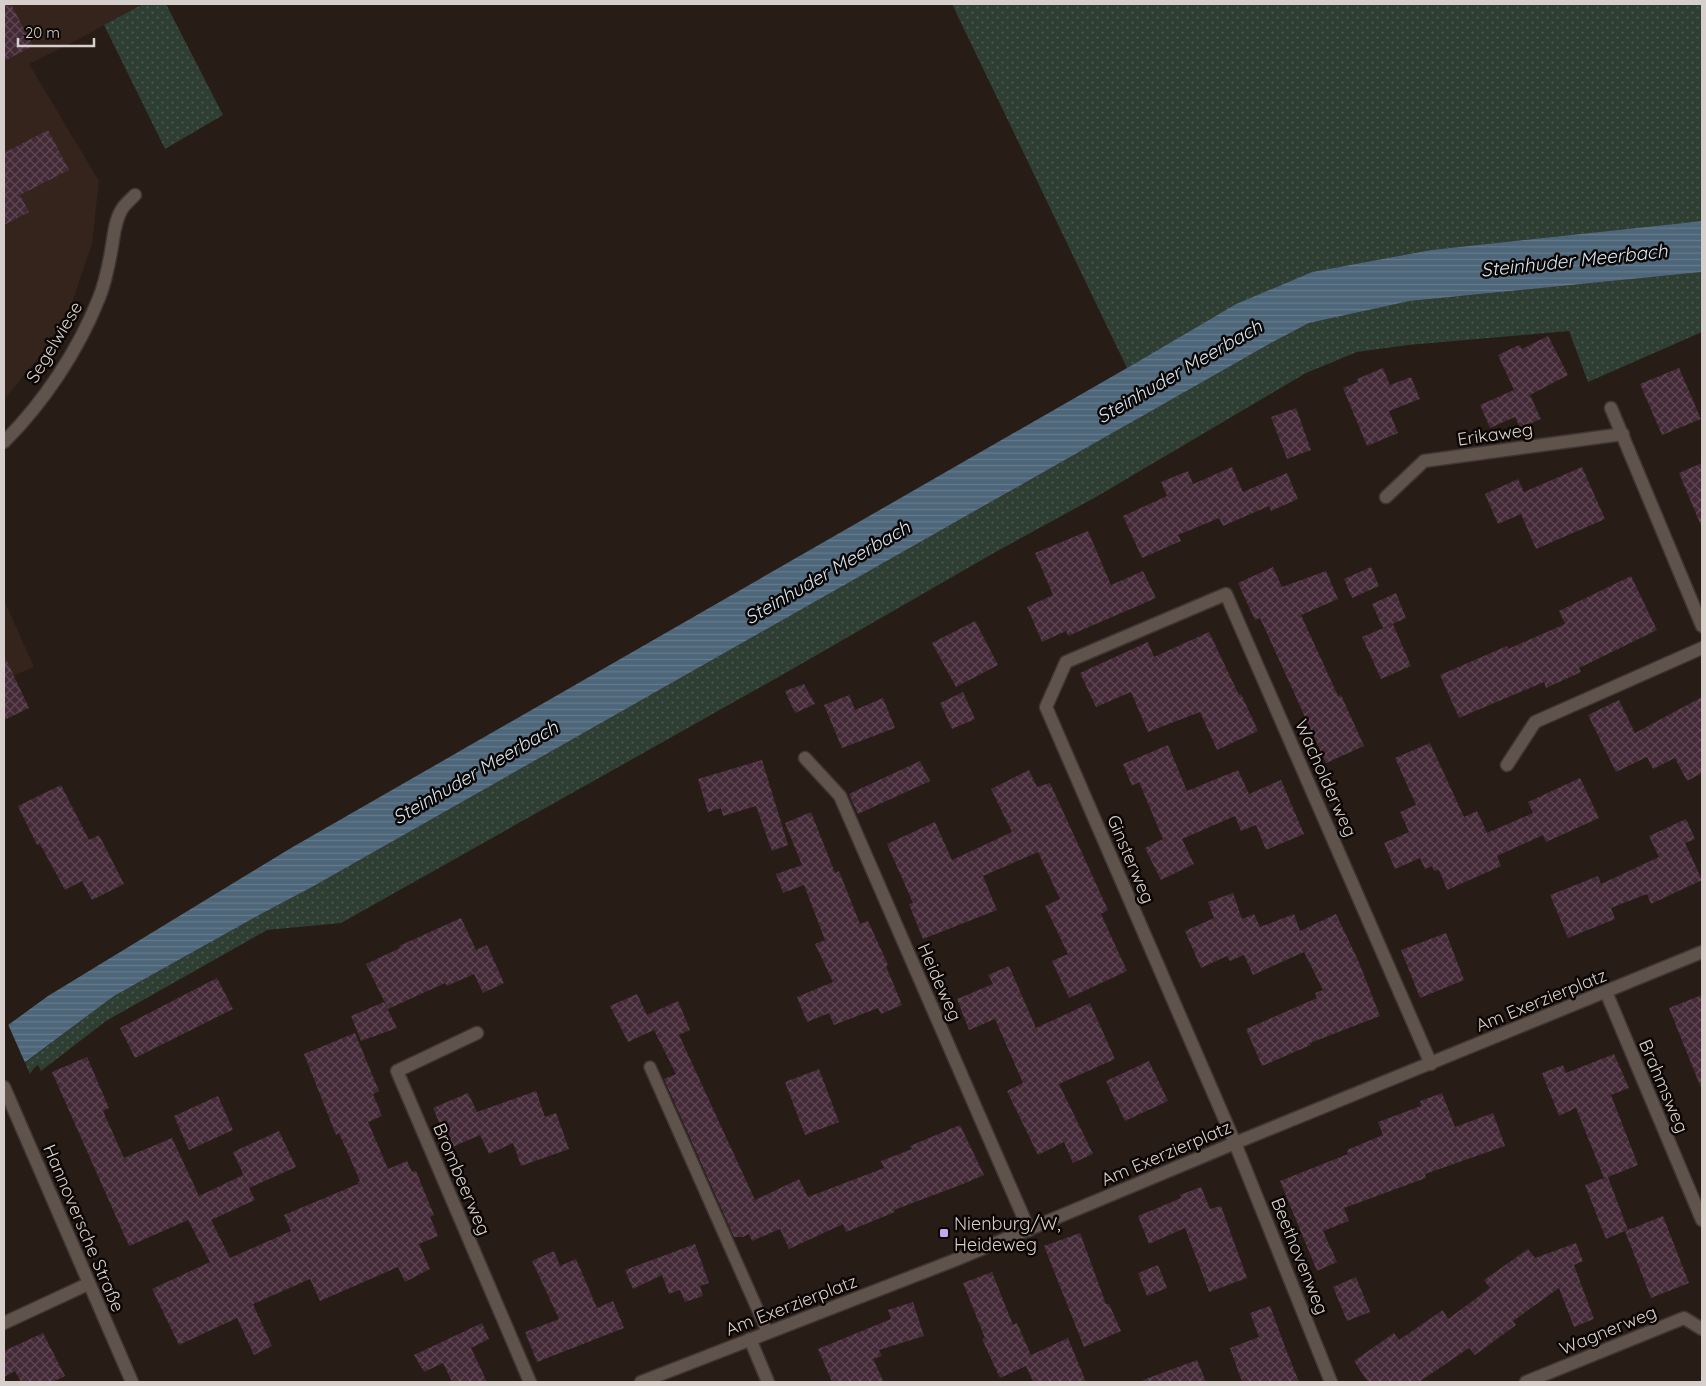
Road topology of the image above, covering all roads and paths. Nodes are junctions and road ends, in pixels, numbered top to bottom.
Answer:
1 (135, 195) dead end
2 (1612, 408) dead end
3 (1623, 434) junction
4 (4, 442) edge
5 (1386, 497) dead end
6 (1702, 626) edge
7 (1138, 630) joint
8 (1702, 648) edge
9 (805, 758) dead end
10 (1507, 765) dead end
11 (1702, 952) edge
12 (1606, 992) junction
13 (477, 1033) dead end
14 (1432, 1064) junction
15 (650, 1067) dead end
16 (4, 1087) edge
17 (1235, 1143) junction
18 (1702, 1220) edge
19 (1029, 1230) junction
20 (88, 1284) junction
21 (4, 1323) edge
22 (1702, 1329) edge
23 (768, 1333) junction
24 (750, 1340) junction
25 (132, 1382) edge
26 (530, 1382) edge
27 (641, 1382) edge
28 (768, 1382) edge
29 (1331, 1382) edge
30 (1526, 1382) edge

1 - 4 street, Segelwiese
2 - 3 street
3 - 5 street, Erikaweg
3 - 6 street
7 - 14 street, Wacholderweg
7 - 17 street, Ginsterweg
8 - 10 street
9 - 19 street, Heideweg
11 - 12 street, Am Exerzierplatz
12 - 14 street, Am Exerzierplatz
12 - 18 street, Brahmsweg
13 - 26 street, Brombeerweg
14 - 17 street, Am Exerzierplatz
15 - 23 lane
16 - 20 street, Hannoversche Straße
17 - 19 street, Am Exerzierplatz
17 - 29 street, Beethovenweg
19 - 23 street, Am Exerzierplatz
20 - 21 street
20 - 25 street, Hannoversche Straße
22 - 30 street, Wagnerweg
23 - 24 street, Am Exerzierplatz
24 - 27 street, Am Exerzierplatz
24 - 28 street

